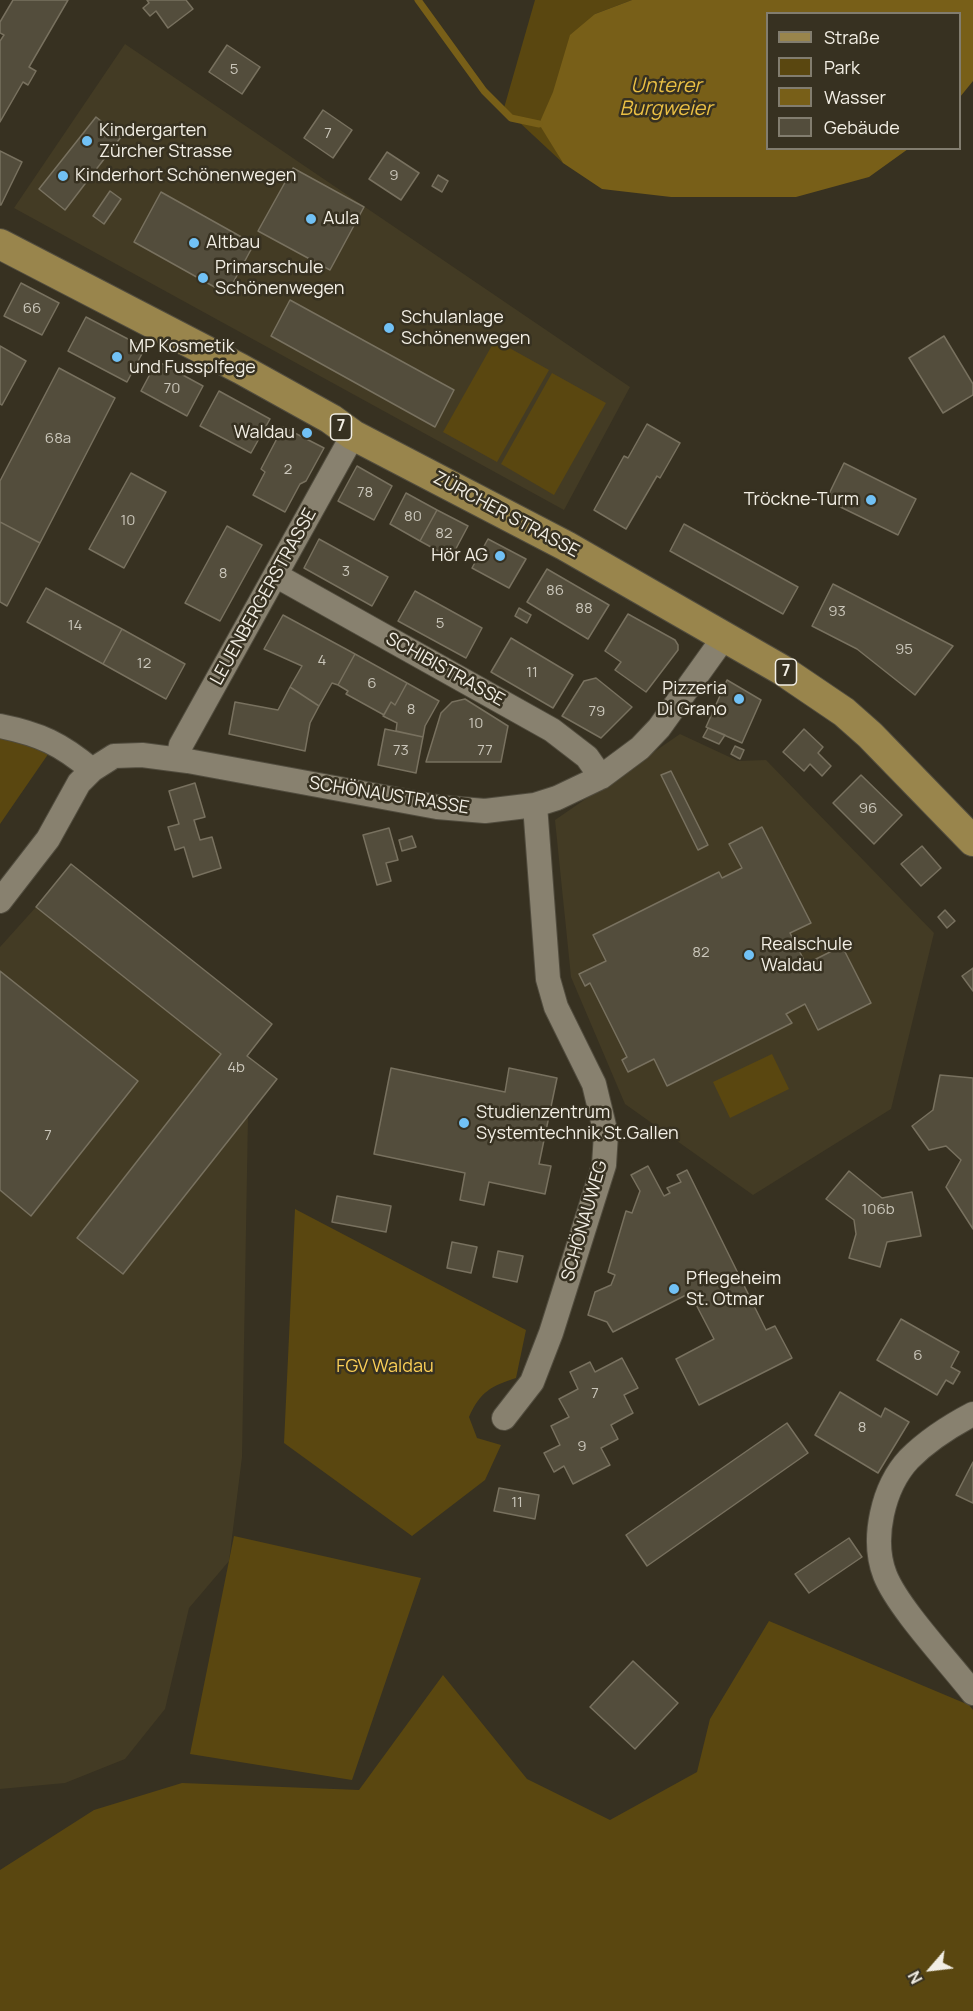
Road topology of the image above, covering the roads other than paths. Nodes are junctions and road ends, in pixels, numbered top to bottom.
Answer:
1 (0, 244) edge
2 (353, 435) junction
3 (277, 576) junction
4 (725, 636) junction
5 (0, 726) edge
6 (178, 759) junction
7 (92, 770) junction
8 (601, 777) junction
9 (535, 805) junction
10 (973, 841) edge
11 (0, 901) edge
12 (973, 1414) edge
13 (504, 1418) dead end
14 (973, 1693) edge

1 - 2 main road, ZÜRCHER STRASSE / 7
2 - 3 street, LEUENBERGERSTRASSE
2 - 4 main road, ZÜRCHER STRASSE / 7
3 - 6 street, LEUENBERGERSTRASSE
3 - 8 street, SCHIBISTRASSE
4 - 8 street, SCHÖNAUSTRASSE
4 - 10 main road, ZÜRCHER STRASSE / 7
5 - 7 street
6 - 7 street, SCHÖNAUSTRASSE
6 - 9 street, SCHÖNAUSTRASSE
7 - 11 street
8 - 9 street, SCHÖNAUSTRASSE
9 - 13 street, SCHÖNAUWEG
12 - 14 street

